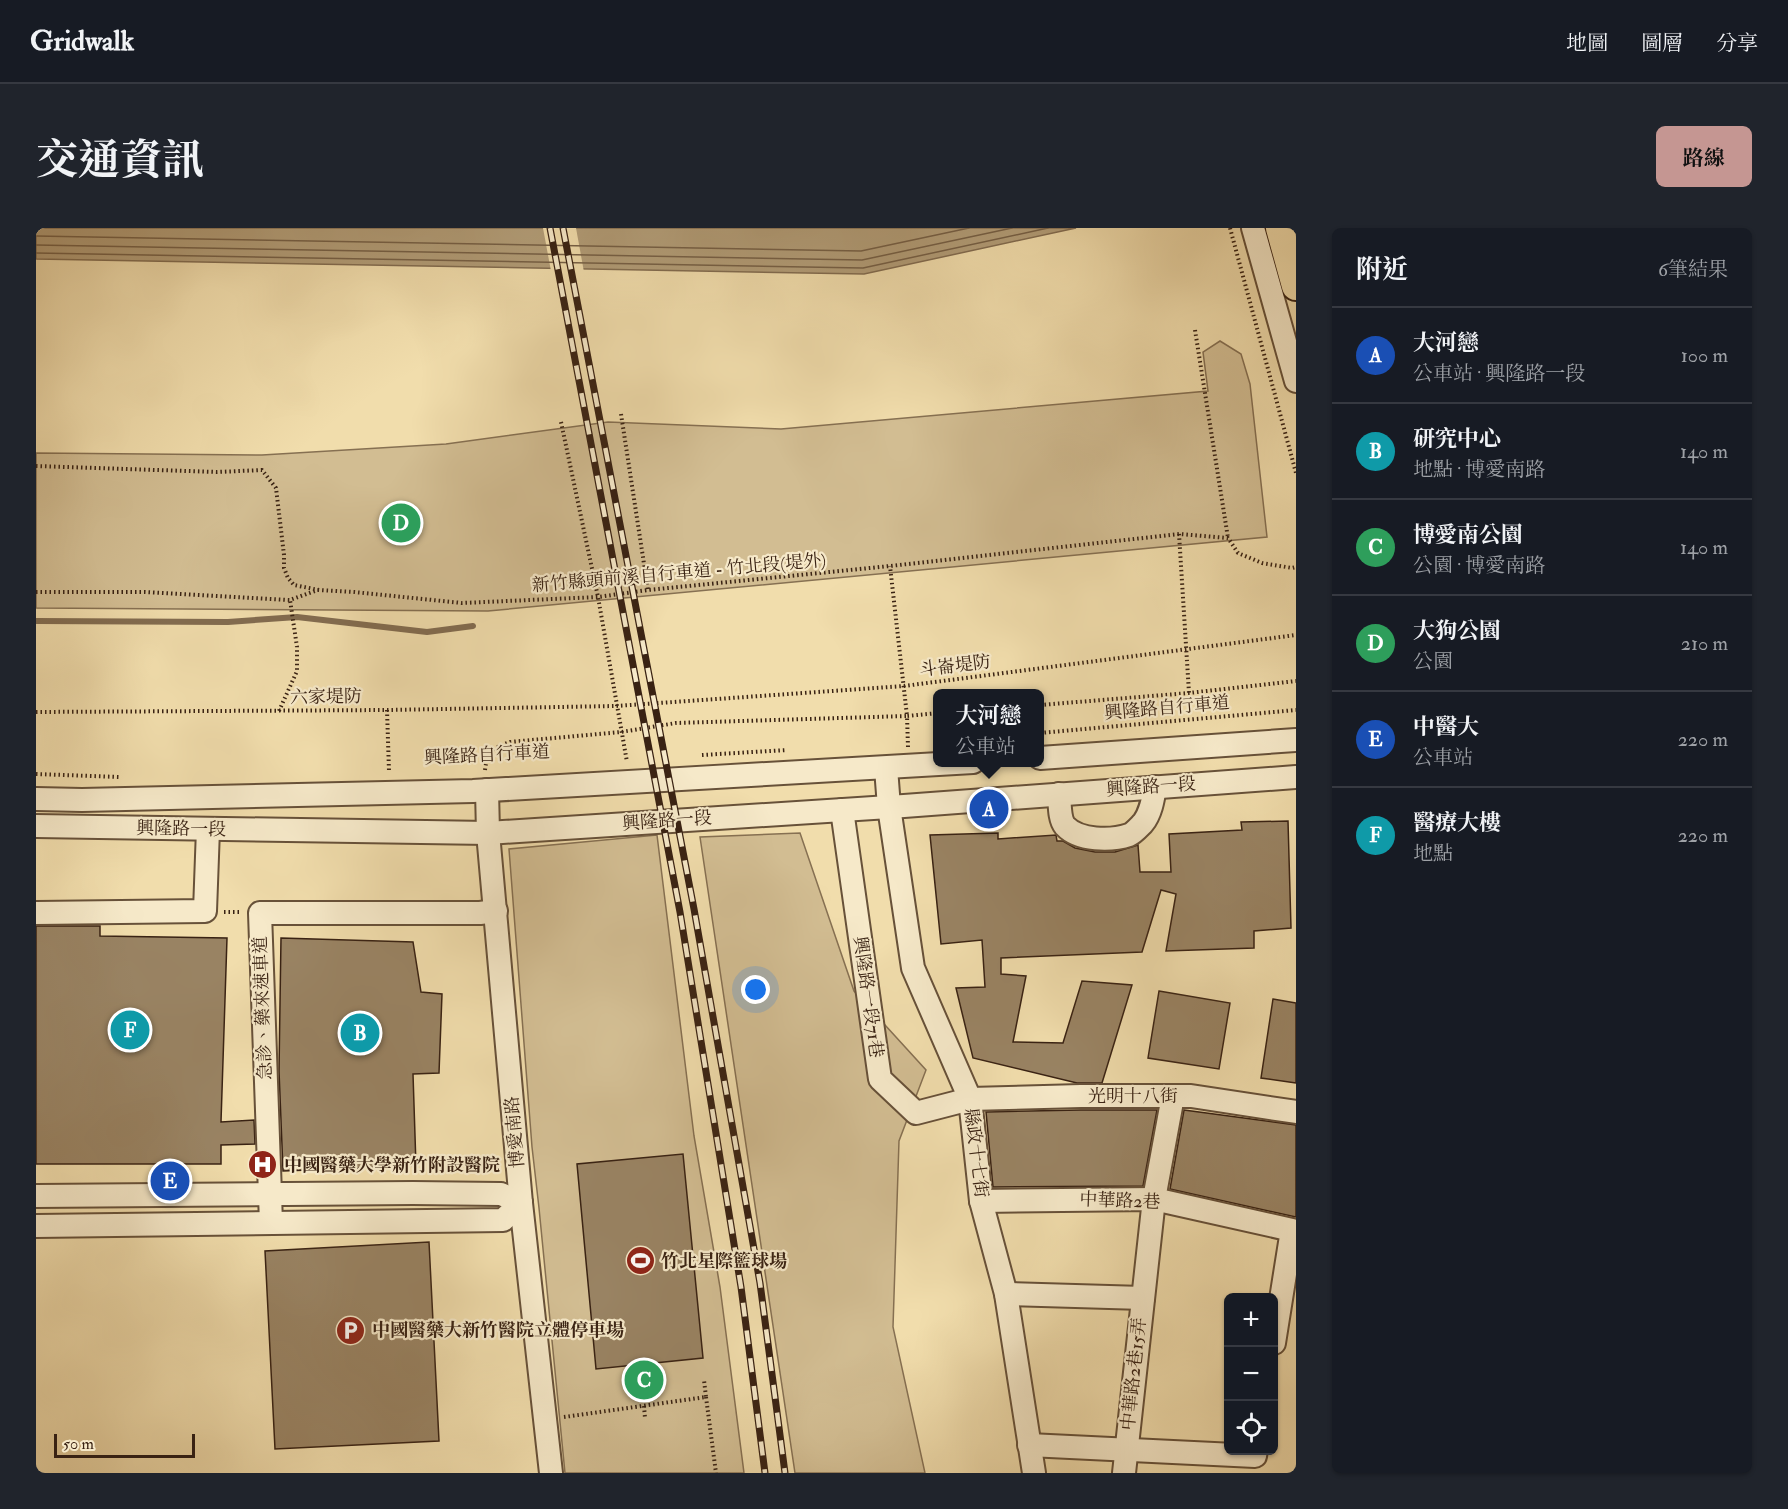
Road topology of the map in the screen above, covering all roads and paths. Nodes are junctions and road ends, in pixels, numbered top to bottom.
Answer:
1 (1230, 228) edge
2 (1253, 228) edge
3 (1280, 228) edge
4 (1296, 286) edge
5 (1196, 330) dead end
6 (1296, 381) edge
7 (621, 414) dead end
8 (561, 422) dead end
9 (36, 466) edge
10 (1296, 473) edge
11 (1179, 534) junction
12 (1228, 538) junction
13 (890, 566) junction
14 (1296, 567) edge
15 (319, 590) junction
16 (648, 590) junction
17 (36, 592) edge
18 (598, 597) junction
19 (290, 600) junction
20 (1296, 635) edge
21 (1187, 650) junction
22 (1296, 681) edge
23 (904, 686) junction
24 (1189, 693) junction
25 (1044, 705) edge
26 (616, 706) junction
27 (387, 710) junction
28 (1296, 710) edge
29 (279, 711) junction
30 (36, 712) edge
31 (933, 713) edge
32 (907, 716) junction
33 (621, 732) junction
34 (1044, 733) edge
35 (1296, 740) edge
36 (918, 744) dead end
37 (797, 750) dead end
38 (695, 756) dead end
39 (909, 756) junction
40 (933, 758) edge
41 (1044, 758) edge
42 (638, 759) dead end
43 (627, 760) junction
44 (886, 768) junction
45 (473, 770) dead end
46 (378, 771) dead end
47 (389, 771) junction
48 (398, 771) dead end
49 (36, 774) edge
50 (122, 777) dead end
51 (488, 777) junction
52 (1296, 777) edge
53 (632, 783) junction
54 (1155, 787) junction
55 (1059, 794) junction
56 (36, 799) edge
57 (890, 807) junction
58 (842, 810) junction
59 (36, 826) edge
60 (208, 829) junction
61 (488, 833) junction
62 (205, 911) junction
63 (496, 911) junction
64 (36, 913) edge
65 (260, 913) junction
66 (1173, 1096) junction
67 (970, 1099) junction
68 (1296, 1112) edge
69 (270, 1195) junction
70 (36, 1196) edge
71 (1154, 1199) junction
72 (981, 1201) junction
73 (521, 1203) junction
74 (271, 1223) junction
75 (36, 1226) edge
76 (1006, 1294) junction
77 (1143, 1298) junction
78 (1278, 1318) edge
79 (704, 1380) dead end
80 (706, 1397) junction
81 (644, 1406) junction
82 (564, 1417) dead end
83 (645, 1418) dead end
84 (1029, 1445) junction
85 (1126, 1450) junction
86 (1224, 1455) edge
87 (1234, 1455) edge
88 (1255, 1455) edge
89 (551, 1473) edge
90 (716, 1473) edge
91 (1034, 1473) edge
92 (1124, 1473) edge

1 - 10 path
2 - 6 street
3 - 4 main road
5 - 12 path
7 - 16 path
8 - 18 path
9 - 15 path, 新竹縣頭前溪自行車道 - 竹北段(堤外)
11 - 12 path, 新竹縣頭前溪自行車道 - 竹北段(堤外)
11 - 13 path, 新竹縣頭前溪自行車道 - 竹北段(堤外)
11 - 21 path
12 - 14 path
13 - 16 path, 新竹縣頭前溪自行車道 - 竹北段(堤外)
13 - 23 path
15 - 18 path, 新竹縣頭前溪自行車道 - 竹北段(堤外)
15 - 19 path
16 - 18 path, 新竹縣頭前溪自行車道 - 竹北段(堤外)
17 - 19 path
18 - 26 path
19 - 29 path
20 - 21 path, 斗崙堤防
21 - 23 path, 斗崙堤防
21 - 24 path
22 - 24 path
23 - 26 path, 斗崙堤防
23 - 32 path
24 - 25 path
26 - 27 path, 六家堤防
26 - 33 path
27 - 29 path, 六家堤防
27 - 47 path
28 - 34 path, 興隆路自行車道
29 - 30 path, 六家堤防
31 - 32 path
32 - 33 path
32 - 39 path
33 - 43 path
33 - 51 path
35 - 41 street, 興隆路一段
36 - 39 path
37 - 38 path
39 - 40 street, 興隆路一段
39 - 44 street, 興隆路一段
42 - 43 path
43 - 53 path
44 - 53 street, 興隆路一段
44 - 57 street, 縣政十七街
45 - 51 path, 興隆路自行車道
46 - 47 path, 興隆路自行車道
47 - 48 path, 興隆路自行車道
49 - 50 path
51 - 53 street, 興隆路一段
51 - 56 street, 興隆路一段
51 - 61 street, 博愛南路
52 - 54 street, 興隆路一段
54 - 55 street, 興隆路一段
54 - 55 street
55 - 57 street, 興隆路一段
57 - 58 street, 興隆路一段
57 - 67 street, 縣政十七街
58 - 61 street, 興隆路一段
58 - 67 street, 興隆路一段71巷
59 - 60 street, 興隆路一段
60 - 61 street, 興隆路一段
60 - 62 street
61 - 63 street, 博愛南路
62 - 64 street
62 - 65 path
63 - 65 street, 急診、藥來速車道
63 - 73 street, 博愛南路
65 - 69 street, 急診、藥來速車道
66 - 67 street, 光明十八街
66 - 68 street, 光明十八街
66 - 71 street, 中華路2巷15弄
67 - 72 street, 縣政十七街
69 - 70 street
69 - 73 street
69 - 74 street, 急診、藥來速車道
71 - 72 street, 中華路2巷
71 - 77 street, 中華路2巷15弄
71 - 78 street, 中華路2巷
72 - 76 street, 縣政十七街
73 - 74 street
73 - 89 street, 博愛南路
74 - 75 street
76 - 77 street, 中華路2巷15弄
76 - 84 street, 縣政十七街
77 - 85 street, 中華路2巷15弄
79 - 80 path
80 - 81 path
80 - 90 path
81 - 82 path
81 - 83 path
84 - 85 street
84 - 91 street, 縣政十七街
85 - 86 street
85 - 92 street, 中華路2巷15弄
87 - 88 street

